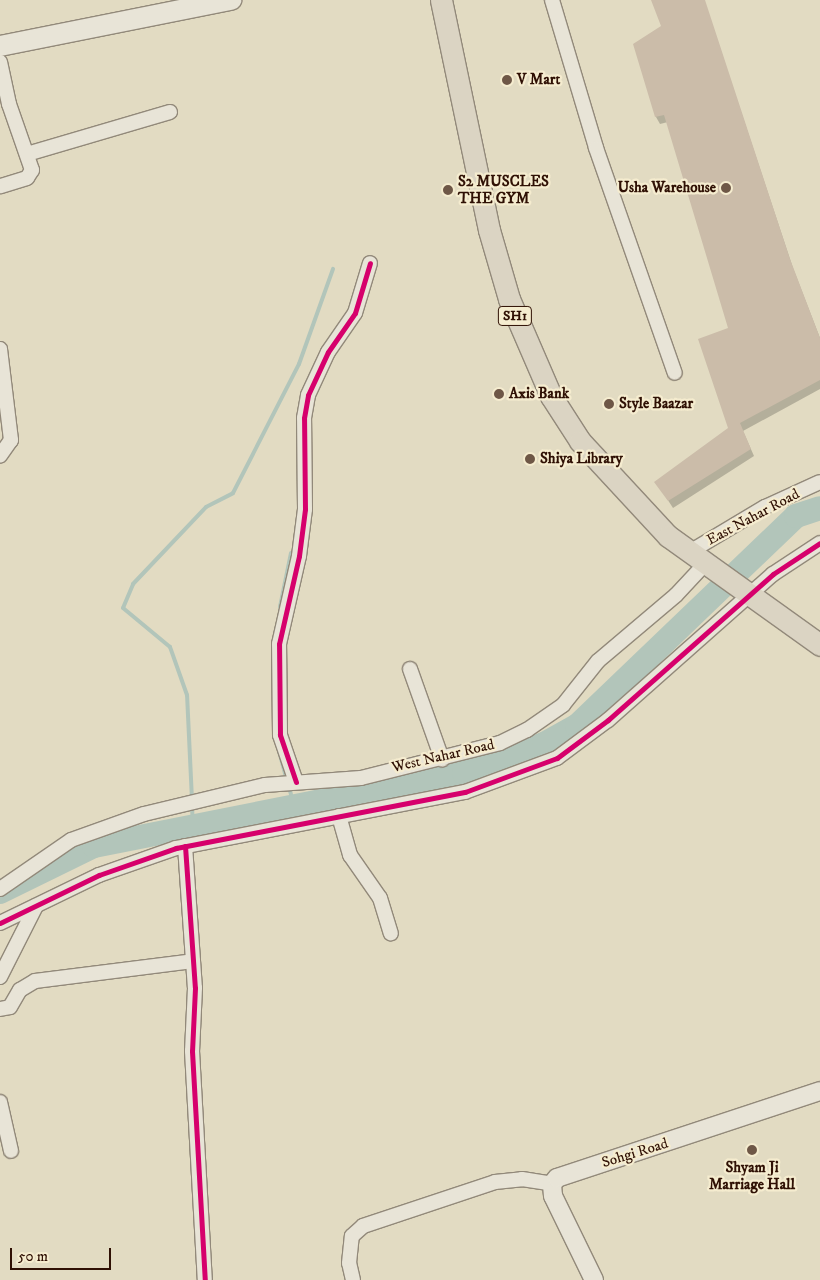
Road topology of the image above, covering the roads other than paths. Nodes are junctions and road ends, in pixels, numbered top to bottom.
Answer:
1 (231, 0) edge
2 (441, 0) edge
3 (552, 0) edge
4 (0, 46) edge
5 (0, 62) edge
6 (170, 112) dead end
7 (27, 154) junction
8 (0, 186) edge
9 (370, 263) dead end
10 (0, 349) edge
11 (674, 373) dead end
12 (0, 456) edge
13 (820, 482) edge
14 (820, 543) edge
15 (701, 562) junction
16 (743, 589) junction
17 (820, 645) edge
18 (410, 669) dead end
19 (442, 759) junction
20 (294, 782) junction
21 (339, 816) junction
22 (185, 846) junction
23 (0, 889) edge
24 (36, 906) junction
25 (0, 923) edge
26 (391, 933) dead end
27 (193, 961) junction
28 (0, 977) edge
29 (0, 1010) edge
30 (820, 1091) edge
31 (0, 1102) edge
32 (11, 1151) dead end
33 (552, 1184) junction
34 (205, 1280) edge
35 (353, 1280) edge
36 (594, 1280) edge

1 - 4 main road
2 - 15 main road, SH1
3 - 11 street
5 - 7 street
6 - 7 street
7 - 8 street
9 - 20 street
10 - 12 street
13 - 15 street, East Nahar Road
14 - 16 street
15 - 16 main road, SH1
15 - 19 street, West Nahar Road
16 - 17 main road, SH1
16 - 21 street
18 - 19 street
19 - 20 street, West Nahar Road
20 - 23 street, West Nahar Road
21 - 22 street
21 - 26 street
22 - 24 street
22 - 27 street
24 - 25 street
24 - 28 street
27 - 29 street
27 - 34 street
30 - 33 street, Sohgi Road
31 - 32 street
33 - 35 street
33 - 36 street

